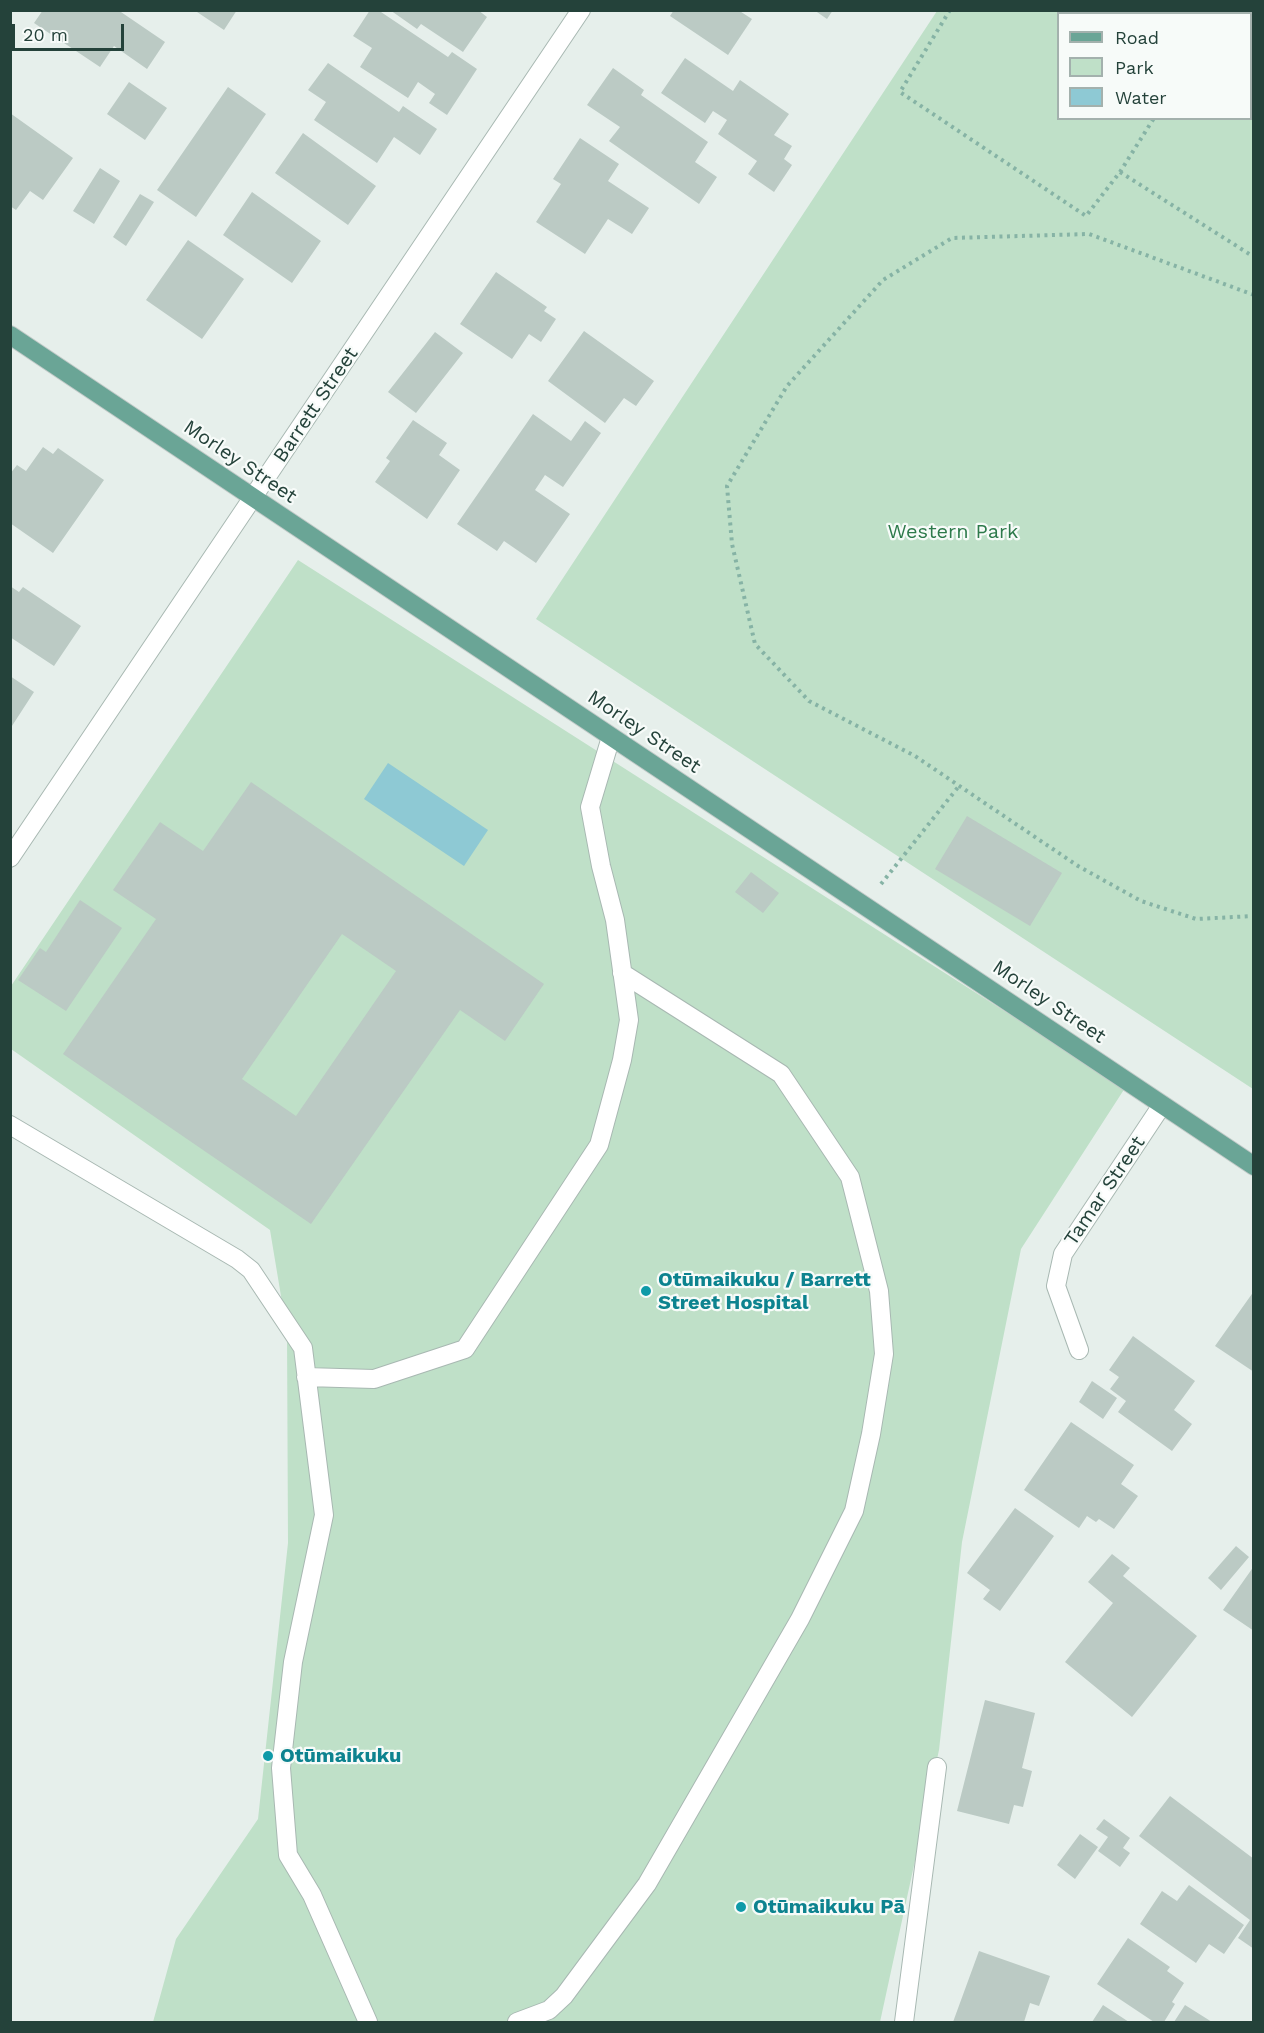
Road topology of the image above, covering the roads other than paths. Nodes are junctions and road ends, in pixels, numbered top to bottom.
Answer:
1 (580, 10) edge
2 (10, 335) edge
3 (253, 498) junction
4 (611, 737) junction
5 (10, 858) edge
6 (622, 973) junction
7 (1162, 1105) junction
8 (10, 1125) edge
9 (1254, 1166) edge
10 (1079, 1350) dead end
11 (306, 1377) junction
12 (937, 1767) dead end
13 (368, 2022) edge
14 (517, 2022) edge
15 (904, 2022) edge

1 - 3 street, Barrett Street
2 - 3 main road, Morley Street
3 - 4 main road, Morley Street
3 - 5 street, Barrett Street
4 - 6 street
4 - 7 main road, Morley Street
6 - 11 street
6 - 14 street
7 - 9 main road, Morley Street
7 - 10 street, Tamar Street
8 - 11 street
11 - 13 street
12 - 15 street

